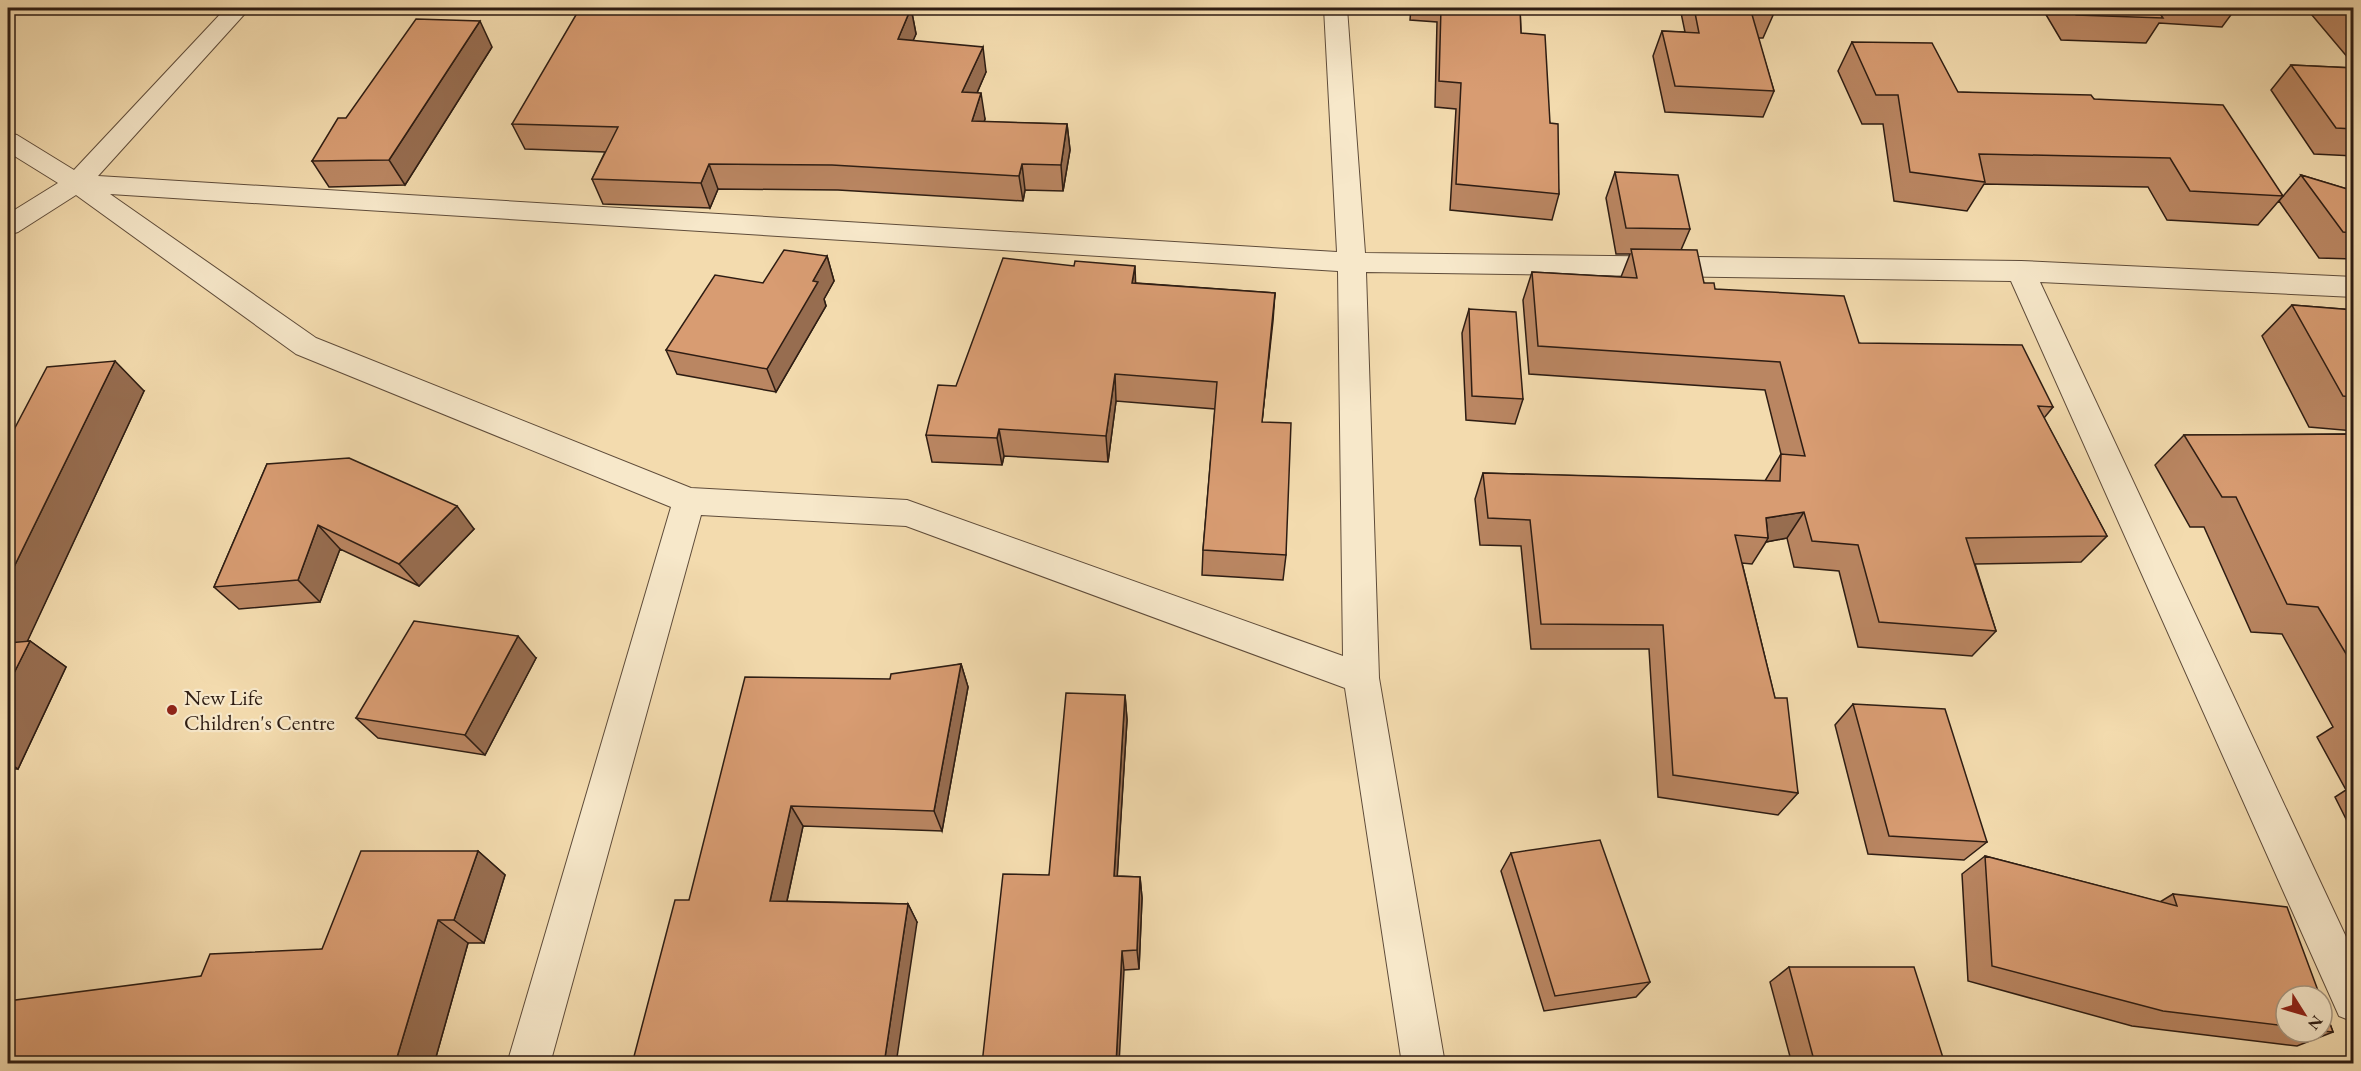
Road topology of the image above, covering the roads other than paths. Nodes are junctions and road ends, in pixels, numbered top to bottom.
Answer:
1 (238, 8) edge
2 (1336, 8) edge
3 (8, 141) edge
4 (77, 183) junction
5 (8, 226) edge
6 (1352, 262) junction
7 (2021, 271) junction
8 (2354, 287) edge
9 (689, 501) junction
10 (1361, 678) junction
11 (2354, 1001) edge
12 (528, 1064) edge
13 (1424, 1064) edge

1 - 4 street
2 - 6 street
3 - 4 street
4 - 5 street
4 - 6 street
4 - 9 street
6 - 7 street
6 - 10 street
7 - 8 street
7 - 11 street
9 - 10 street
9 - 12 street
10 - 13 street

